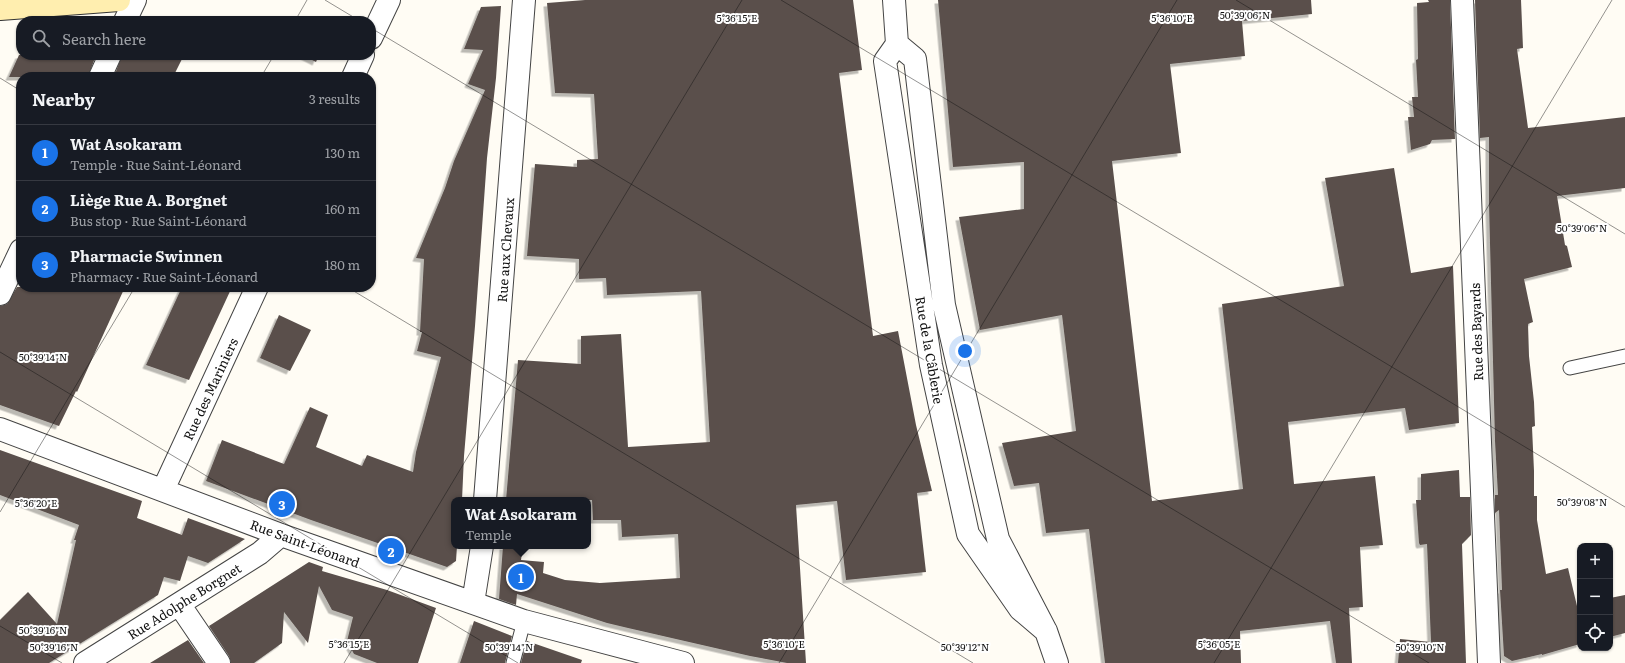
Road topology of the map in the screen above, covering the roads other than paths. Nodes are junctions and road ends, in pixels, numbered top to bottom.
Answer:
1 (119, 0) edge
2 (135, 0) edge
3 (388, 0) edge
4 (524, 0) edge
5 (894, 0) edge
6 (1462, 0) edge
7 (0, 9) edge
8 (127, 16) edge
9 (376, 27) edge
10 (897, 44) junction
11 (108, 60) edge
12 (361, 60) edge
13 (102, 72) edge
14 (355, 72) edge
15 (16, 260) edge
16 (255, 292) edge
17 (0, 294) edge
18 (1625, 356) edge
19 (1570, 368) dead end
20 (0, 429) edge
21 (164, 490) junction
22 (485, 497) edge
23 (281, 535) junction
24 (482, 549) edge
25 (473, 603) junction
26 (179, 604) junction
27 (524, 621) junction
28 (1046, 631) junction
29 (85, 663) edge
30 (219, 663) edge
31 (513, 663) edge
32 (683, 663) edge
33 (1057, 663) edge
34 (1490, 663) edge

1 - 7 main road
2 - 8 street
3 - 9 street
4 - 22 street, Rue aux Chevaux
5 - 10 street
6 - 34 street, Rue des Bayards
10 - 28 street, Rue de la Câblerie
10 - 28 street, Rue de la Câblerie
11 - 13 street
12 - 14 street
15 - 17 street
16 - 21 street, Rue des Mariniers
18 - 19 lane
20 - 21 street, Rue Saint-Léonard
21 - 23 street, Rue Saint-Léonard
23 - 25 street, Rue Saint-Léonard
23 - 26 street, Rue Adolphe Borgnet
24 - 25 street
25 - 27 street, Rue Saint-Léonard
26 - 29 street, Rue Adolphe Borgnet
26 - 30 street
27 - 31 lane
27 - 32 street, Rue Saint-Léonard
28 - 33 street, Rue de la Câblerie

